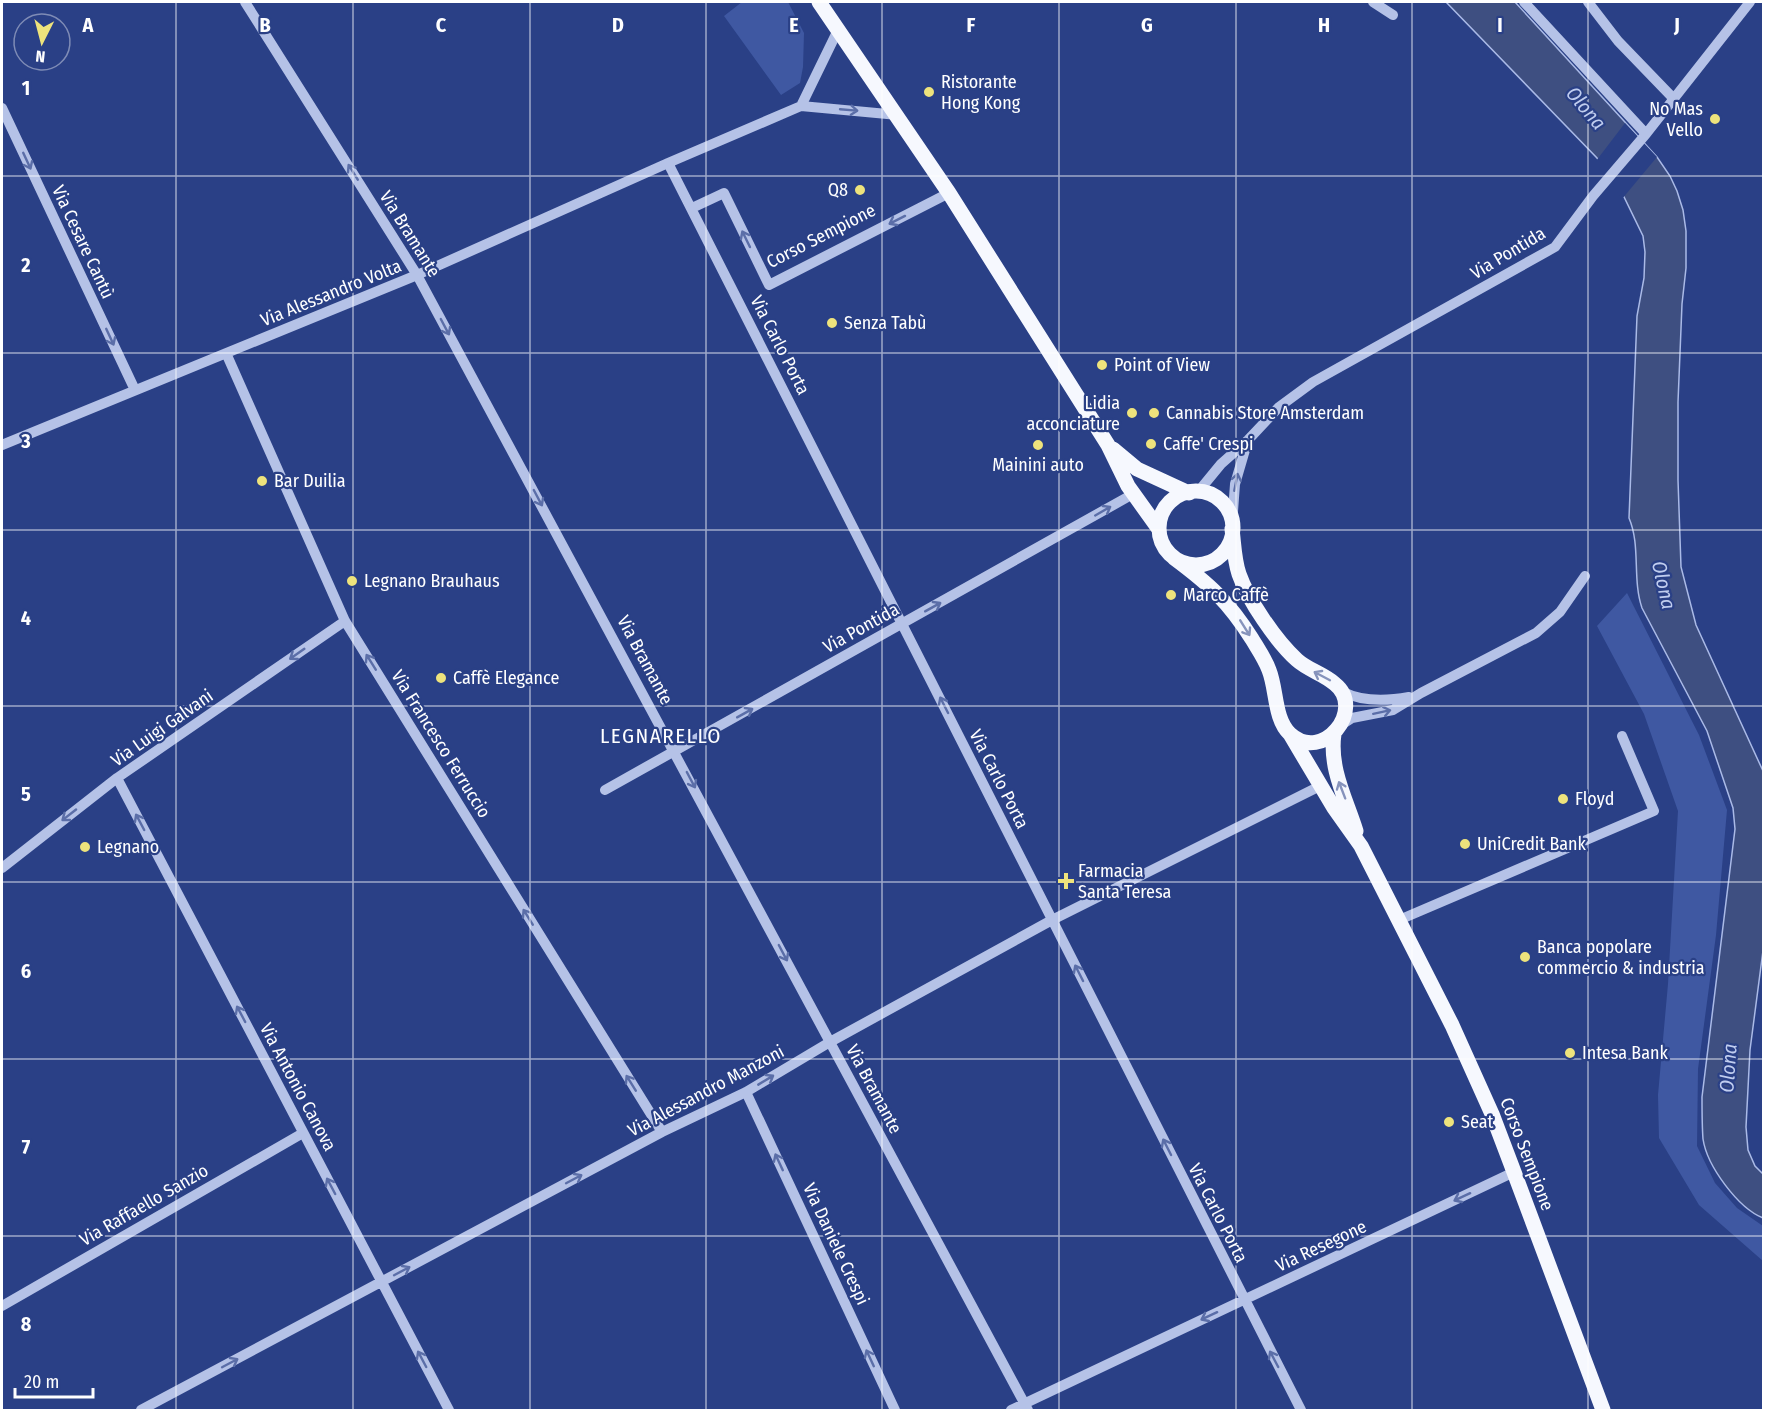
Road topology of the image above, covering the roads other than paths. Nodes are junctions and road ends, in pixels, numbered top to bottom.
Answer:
1 (244, 2) edge
2 (819, 2) edge
3 (1373, 2) edge
4 (1524, 2) edge
5 (1588, 2) edge
6 (1750, 2) edge
7 (1393, 15) dead end
8 (838, 30) junction
9 (1672, 98) junction
10 (801, 106) junction
11 (2, 108) edge
12 (898, 115) junction
13 (1646, 134) junction
14 (668, 163) junction
15 (949, 193) junction
16 (692, 208) junction
17 (417, 275) junction
18 (226, 353) junction
19 (135, 390) junction
20 (1248, 440) junction
21 (2, 445) edge
22 (1108, 445) junction
23 (1193, 492) junction
24 (1133, 494) junction
25 (1232, 527) junction
26 (1158, 528) junction
27 (1174, 558) junction
28 (1585, 576) dead end
29 (345, 621) junction
30 (903, 624) junction
31 (1342, 692) junction
32 (1421, 693) junction
33 (1337, 729) junction
34 (1290, 734) junction
35 (1622, 736) dead end
36 (676, 752) junction
37 (117, 778) junction
38 (1320, 786) junction
39 (605, 790) dead end
40 (1361, 846) junction
41 (2, 868) edge
42 (1052, 920) junction
43 (1399, 920) junction
44 (830, 1042) junction
45 (746, 1092) junction
46 (662, 1132) junction
47 (303, 1133) junction
48 (1514, 1172) junction
49 (382, 1282) junction
50 (1244, 1300) junction
51 (2, 1306) edge
52 (1026, 1407) edge
53 (141, 1410) edge
54 (449, 1410) edge
55 (895, 1410) edge
56 (1011, 1410) edge
57 (1301, 1410) edge
58 (1603, 1410) edge

17 -> 1 street, Via Bramante
2 - 8 main road, Corso Sempione
3 - 7 street
4 - 13 street
5 - 9 street
6 - 9 street, Via Pontida
8 - 10 street
8 - 12 main road, Corso Sempione
9 - 13 street, Via Pontida
10 -> 12 street, Via Alessandro Volta
10 - 14 street, Via Alessandro Volta
11 -> 19 street, Via Cesare Cantù
12 - 15 main road, Corso Sempione
13 - 20 street, Via Pontida
14 - 16 street, Via Carlo Porta
14 - 17 street, Via Alessandro Volta
15 -> 16 street, Corso Sempione
15 - 22 main road, Corso Sempione
16 - 30 street, Via Carlo Porta
17 - 18 street, Via Alessandro Volta
17 -> 36 street, Via Bramante
18 - 19 street, Via Alessandro Volta
18 - 29 street, Via Francesco Ferruccio
19 - 21 street, Via Alessandro Volta
20 - 23 street, Via Pontida
25 -> 20 street, Via Pontida
22 - 23 main road, Corso Sempione
22 - 24 main road, Corso Sempione
23 - 25 main road, Corso Sempione
23 - 26 main road
24 - 26 main road, Corso Sempione
30 -> 24 street, Via Pontida
25 - 27 main road
31 -> 25 main road, Corso Sempione
26 - 27 main road, Corso Sempione
27 -> 34 main road, Corso Sempione
28 - 32 street
29 -> 37 street, Via Luigi Galvani
46 -> 29 street, Via Francesco Ferruccio
36 -> 30 street, Via Pontida
42 -> 30 street, Via Carlo Porta
31 - 32 street
31 - 33 main road, Corso Sempione
33 -> 32 street
33 - 34 main road
40 -> 33 main road, Corso Sempione
34 - 38 main road, Corso Sempione
35 - 43 street
36 - 39 street, Via Pontida
36 -> 44 street, Via Bramante
37 -> 41 street, Via Luigi Galvani
47 -> 37 street, Via Antonio Canova
38 - 40 main road, Corso Sempione
38 - 42 street, Via Alessandro Manzoni
40 - 43 main road, Corso Sempione
42 - 44 street, Via Alessandro Manzoni
50 -> 42 street, Via Carlo Porta
43 - 48 main road, Corso Sempione
45 -> 44 street, Via Alessandro Manzoni
44 - 52 street, Via Bramante
45 - 46 street, Via Alessandro Manzoni
55 -> 45 street, Via Daniele Crespi
49 -> 46 street, Via Alessandro Manzoni
49 -> 47 street, Via Antonio Canova
47 - 51 street, Via Raffaello Sanzio
48 -> 50 street, Via Resegone
48 - 58 main road, Corso Sempione
53 -> 49 street, Via Alessandro Manzoni
54 -> 49 street, Via Antonio Canova
50 -> 52 street, Via Resegone
57 -> 50 street, Via Carlo Porta
52 - 56 street, Via Resegone

